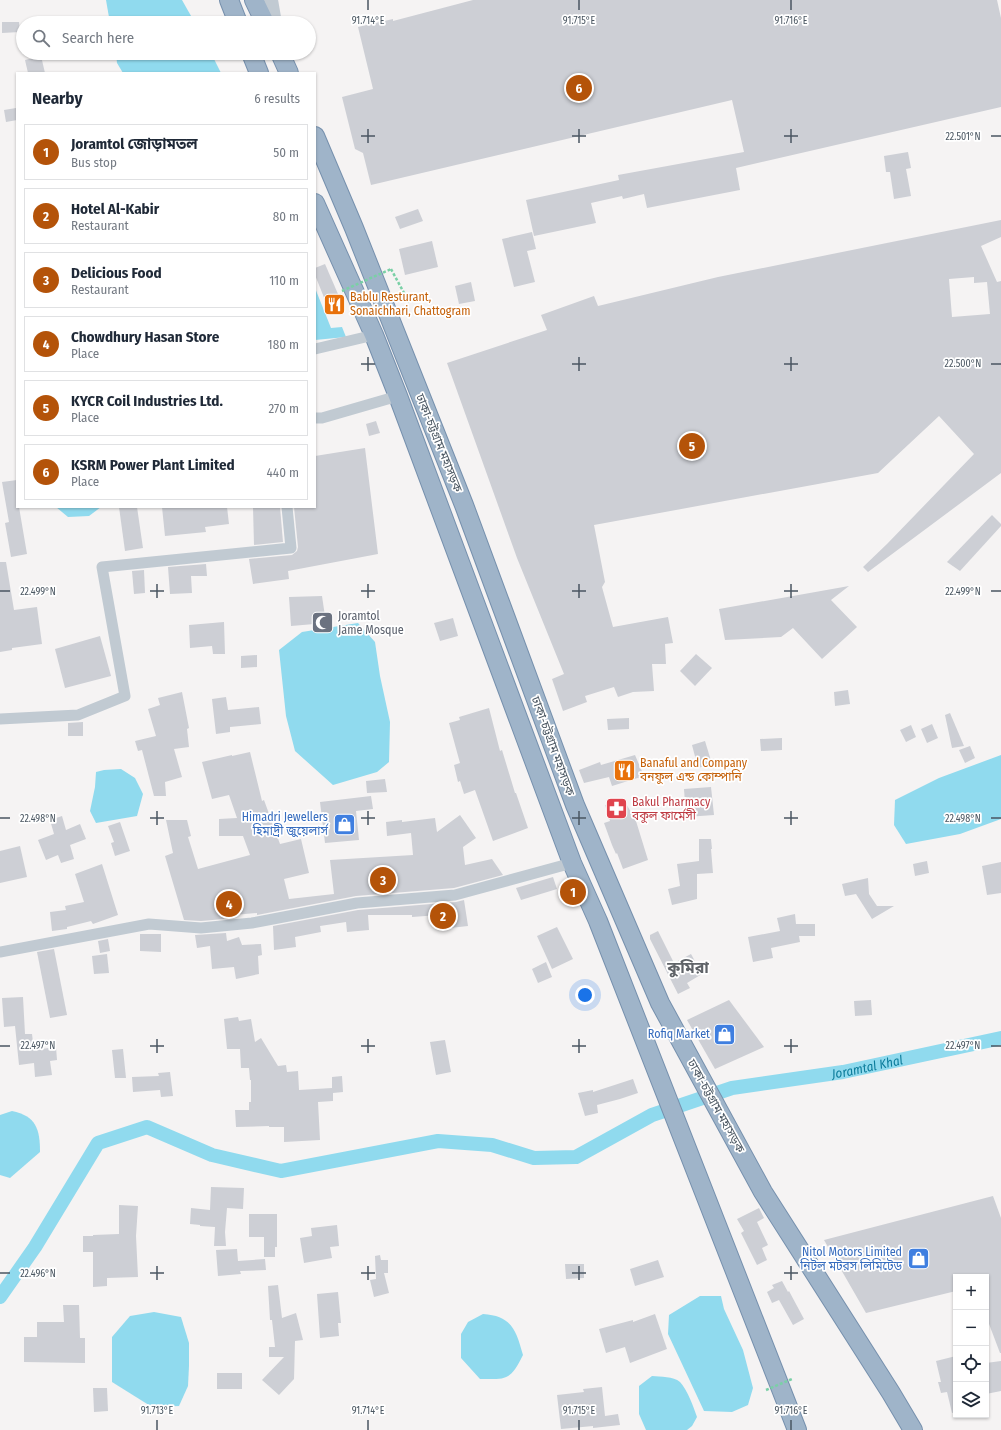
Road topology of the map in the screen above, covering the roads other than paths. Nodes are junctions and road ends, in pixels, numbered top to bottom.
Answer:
1 (229, 0) edge
2 (254, 0) edge
3 (271, 0) edge
4 (235, 16) edge
5 (262, 16) edge
6 (274, 16) edge
7 (254, 60) edge
8 (259, 72) edge
9 (316, 138) edge
10 (316, 205) edge
11 (374, 335) junction
12 (316, 349) edge
13 (398, 396) junction
14 (316, 418) edge
15 (287, 508) edge
16 (0, 719) edge
17 (572, 863) junction
18 (0, 952) edge
19 (796, 1430) edge
20 (913, 1430) edge

1 - 4 highway
2 - 5 highway
3 - 6 street
7 - 8 highway
9 - 20 highway, ঢাকা-চট্টগ্রাম মহাসড়ক
10 - 11 highway, ঢাকা-চট্টগ্রাম মহাসড়ক
11 - 12 street
11 - 13 highway, ঢাকা-চট্টগ্রাম মহাসড়ক
13 - 14 street
13 - 17 highway, ঢাকা-চট্টগ্রাম মহাসড়ক
15 - 16 street
17 - 18 street
17 - 19 highway, ঢাকা-চট্টগ্রাম মহাসড়ক

